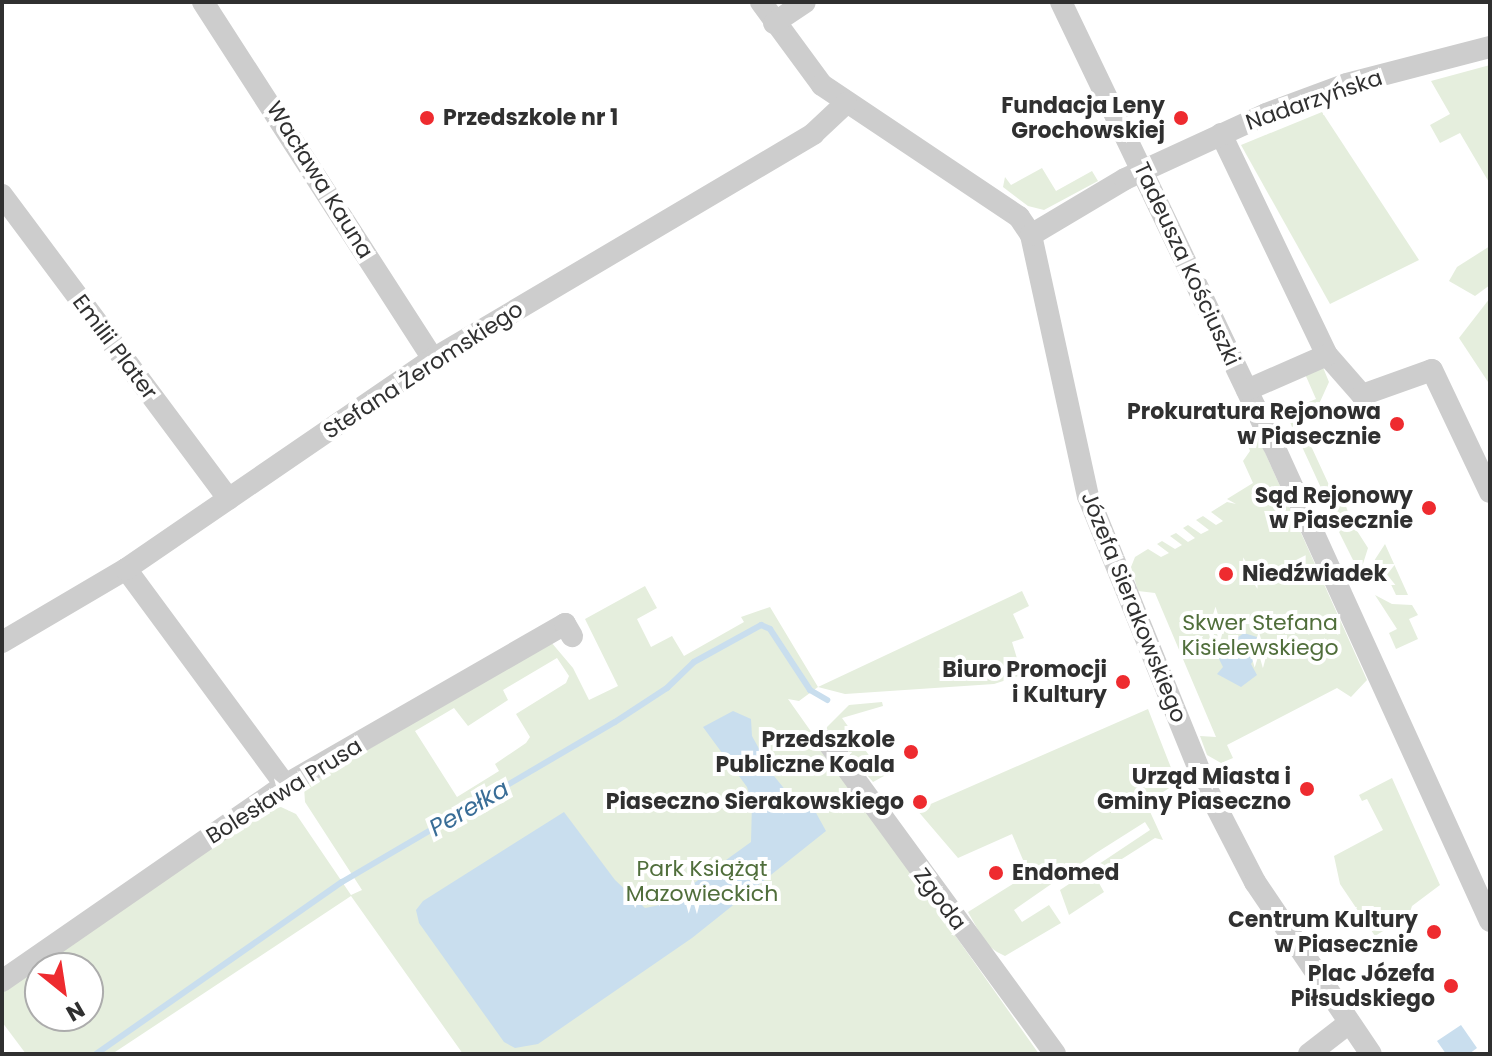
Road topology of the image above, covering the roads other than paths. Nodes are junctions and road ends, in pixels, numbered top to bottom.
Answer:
1 (203, 2) edge
2 (761, 2) edge
3 (805, 2) edge
4 (1061, 2) edge
5 (774, 23) junction
6 (1490, 47) edge
7 (846, 103) junction
8 (1221, 134) junction
9 (1144, 171) junction
10 (2, 195) edge
11 (1031, 235) junction
12 (1327, 355) junction
13 (433, 359) junction
14 (1247, 390) junction
15 (1490, 492) edge
16 (229, 499) junction
17 (126, 569) junction
18 (572, 636) dead end
19 (2, 642) edge
20 (827, 741) dead end
21 (285, 785) junction
22 (1490, 921) edge
23 (2, 981) edge
24 (1349, 1023) junction
25 (1055, 1054) edge
26 (1309, 1054) edge
27 (1371, 1054) edge

1 - 13 street, Wacława Kauna
2 - 5 street
3 - 5 street
4 - 9 street, Tadeusza Kościuszki
5 - 7 street
6 - 8 street, Nadarzyńska
7 - 11 street
7 - 13 street, Stefana Żeromskiego
8 - 9 street, Nadarzyńska
8 - 12 street
9 - 11 street
9 - 14 street, Tadeusza Kościuszki
10 - 16 street, Emilii Plater
11 - 24 street, Józefa Sierakowskiego
12 - 14 street
12 - 15 street
13 - 16 street, Stefana Żeromskiego
14 - 22 street, Tadeusza Kościuszki
16 - 17 street, Stefana Żeromskiego
17 - 19 street, Stefana Żeromskiego
17 - 21 street
18 - 21 street, Bolesława Prusa
20 - 25 street, Zgoda
21 - 23 street, Bolesława Prusa
24 - 26 street
24 - 27 street

